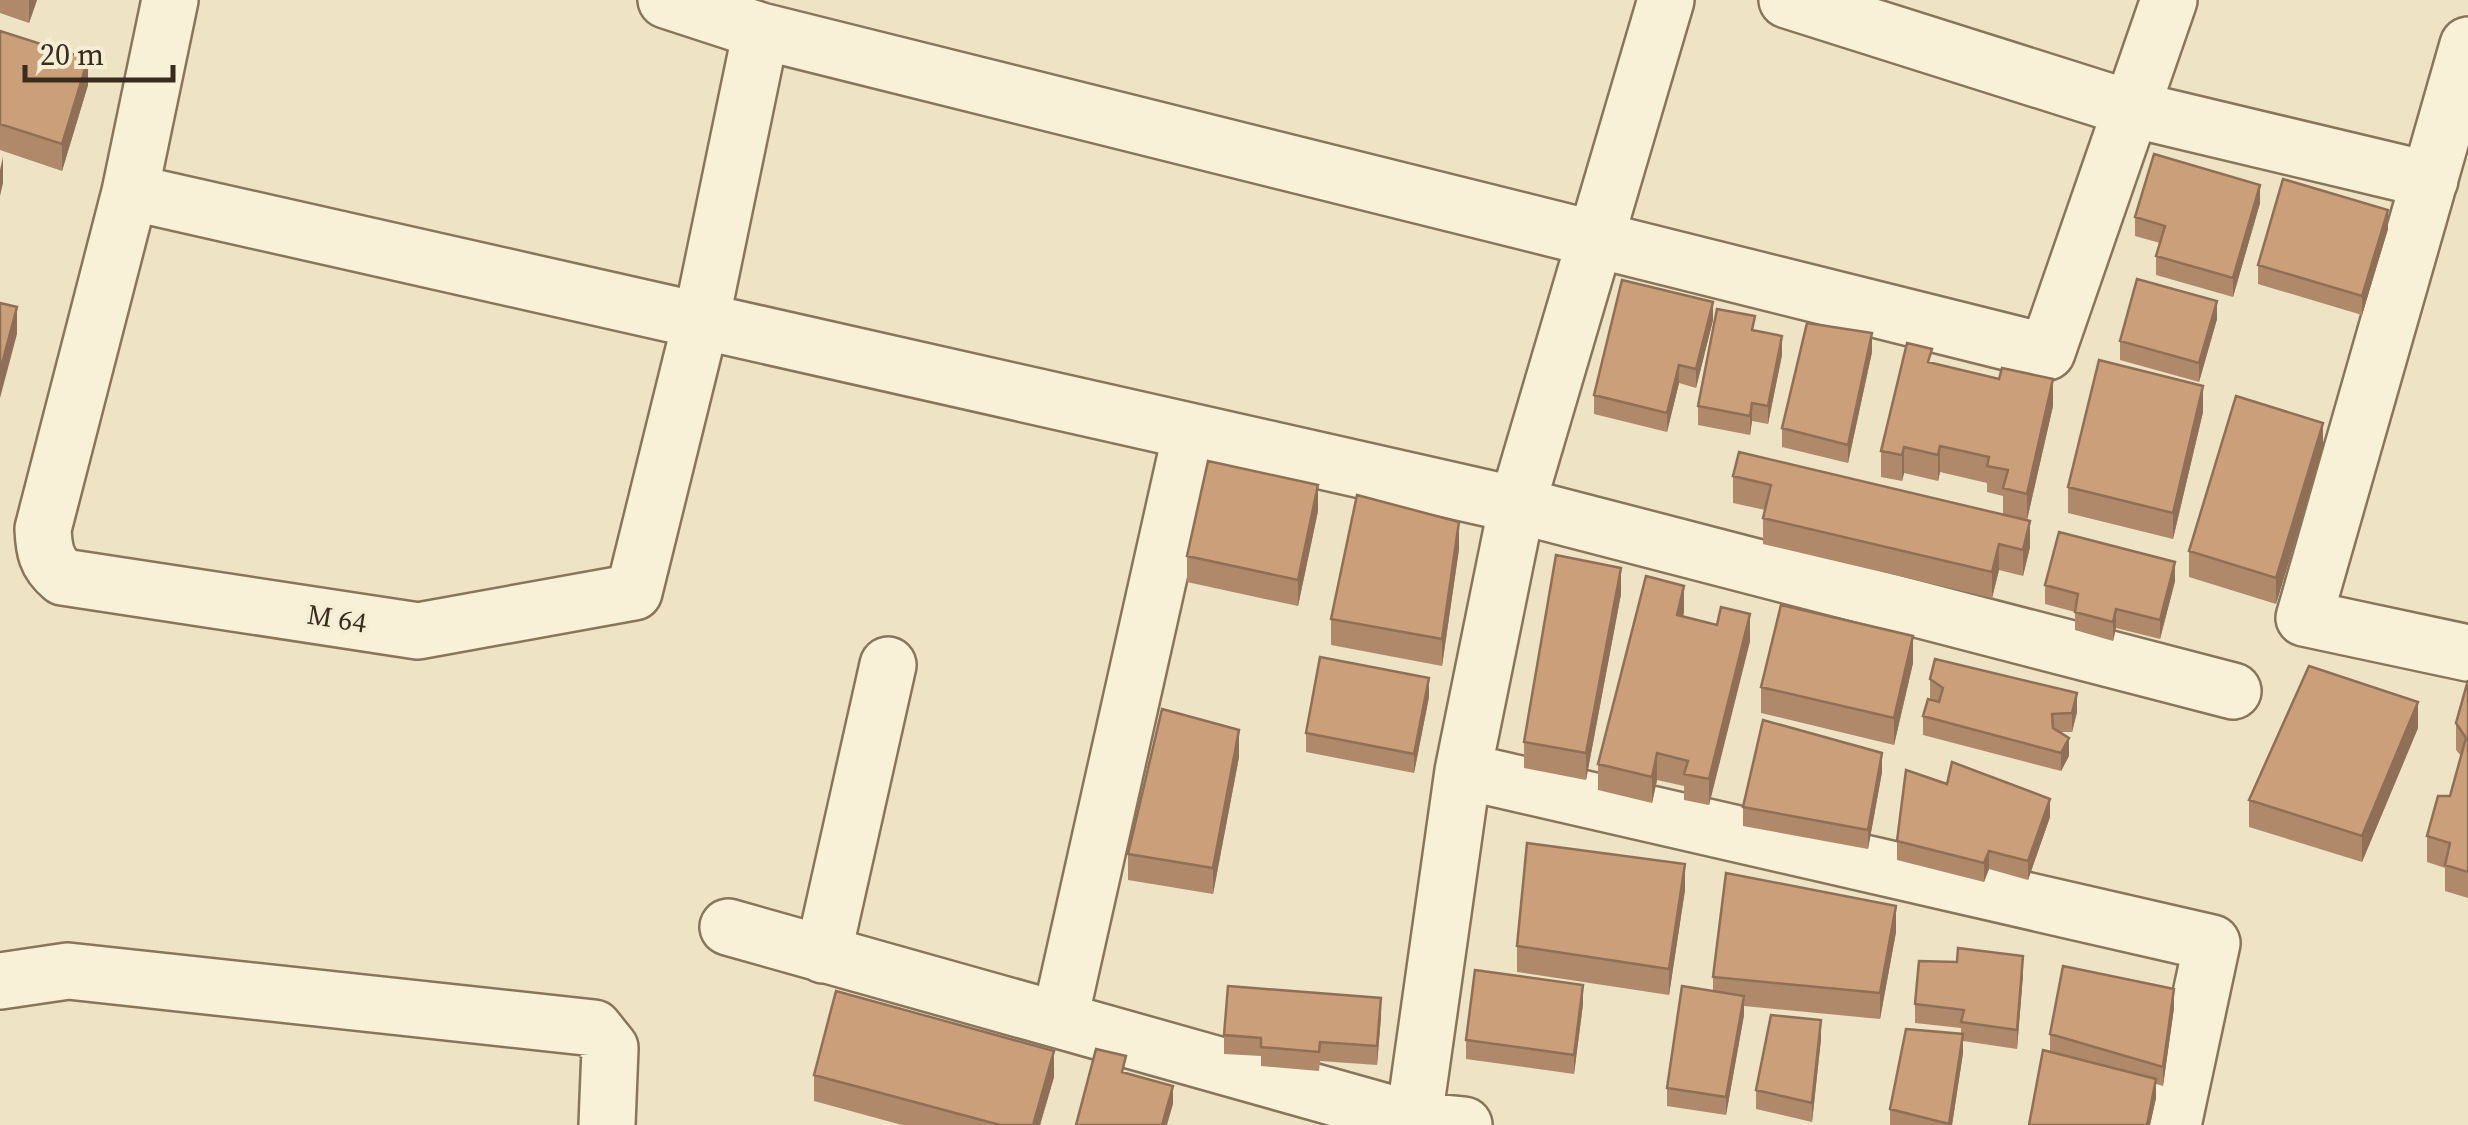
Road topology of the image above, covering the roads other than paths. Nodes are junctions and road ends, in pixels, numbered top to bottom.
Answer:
1 (170, 0) edge
2 (666, 0) edge
3 (1666, 0) edge
4 (1787, 0) edge
5 (2169, 0) edge
6 (760, 31) junction
7 (2468, 45) edge
8 (2132, 109) junction
9 (2430, 180) junction
10 (130, 192) junction
11 (1595, 236) junction
12 (700, 321) junction
13 (1191, 433) junction
14 (1518, 505) junction
15 (2468, 654) edge
16 (888, 665) dead end
17 (2233, 691) dead end
18 (1463, 770) junction
19 (728, 926) dead end
20 (823, 954) junction
21 (0, 982) edge
22 (1060, 1018) junction
23 (1431, 1123) edge
24 (607, 1125) edge
25 (2173, 1125) edge

1 - 10 street, M 64
2 - 6 street
3 - 11 street
4 - 8 street
5 - 8 street
6 - 11 street
6 - 12 street, M 64
7 - 9 street
8 - 9 street
8 - 11 street
9 - 15 street
10 - 12 street
10 - 12 street, M 64
11 - 14 street
12 - 13 street
13 - 14 street
13 - 22 street
14 - 17 street
14 - 18 street
16 - 20 street
18 - 23 street
18 - 25 street
19 - 20 street
20 - 22 street
21 - 24 street
22 - 23 street

